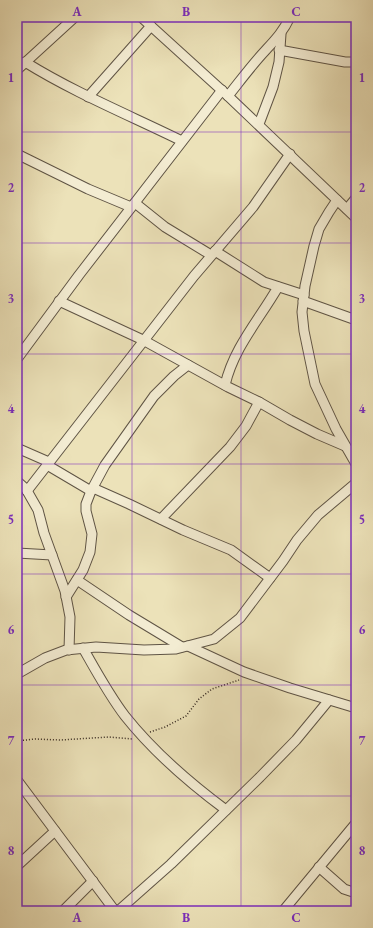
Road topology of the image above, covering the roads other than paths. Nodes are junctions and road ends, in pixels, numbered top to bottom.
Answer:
1 (74, 17) edge
2 (141, 17) edge
3 (290, 17) edge
4 (152, 26) junction
5 (281, 34) junction
6 (280, 50) junction
7 (25, 62) junction
8 (356, 62) edge
9 (17, 70) edge
10 (225, 93) junction
11 (88, 97) junction
12 (259, 124) junction
13 (182, 141) junction
14 (17, 154) edge
15 (290, 154) junction
16 (356, 198) edge
17 (337, 200) junction
18 (133, 205) junction
19 (347, 209) junction
20 (356, 218) edge
21 (213, 253) junction
22 (278, 287) junction
23 (304, 298) junction
24 (59, 302) junction
25 (356, 320) edge
26 (143, 340) junction
27 (17, 358) edge
28 (188, 364) junction
29 (225, 385) junction
30 (259, 402) junction
31 (345, 446) junction
32 (17, 448) edge
33 (48, 464) junction
34 (356, 464) edge
35 (17, 481) edge
36 (356, 483) edge
37 (92, 490) junction
38 (27, 491) junction
39 (160, 519) junction
40 (17, 553) edge
41 (52, 555) junction
42 (270, 578) junction
43 (77, 580) junction
44 (66, 597) junction
45 (185, 647) junction
46 (82, 648) junction
47 (69, 650) junction
48 (17, 674) edge
49 (329, 700) junction
50 (356, 708) edge
51 (17, 780) edge
52 (226, 810) junction
53 (356, 823) edge
54 (55, 831) junction
55 (17, 866) edge
56 (319, 867) junction
57 (92, 881) junction
58 (356, 893) edge
59 (63, 911) edge
60 (115, 911) edge
61 (118, 911) edge
62 (283, 911) edge

1 - 7 street
2 - 4 street
3 - 5 street
4 - 10 street
4 - 11 street
5 - 6 street
5 - 10 street
6 - 8 street
6 - 12 street
7 - 9 street
7 - 11 street
10 - 12 street
10 - 13 street
11 - 13 street
12 - 15 street
13 - 18 street
14 - 18 street
15 - 17 street
15 - 21 street
16 - 19 street
17 - 19 street
17 - 23 street
18 - 21 street
18 - 24 street
19 - 20 street
21 - 22 street
21 - 26 street
22 - 23 street
22 - 29 street
23 - 25 street
23 - 31 street
24 - 26 street
24 - 27 street
26 - 28 street
26 - 33 street
28 - 29 street
28 - 37 street
29 - 30 street
30 - 31 street
30 - 39 street
31 - 34 street
32 - 33 street
33 - 37 street
33 - 38 street
35 - 38 street
36 - 42 street
37 - 39 street
37 - 43 street
38 - 41 street
39 - 42 street
40 - 41 street
41 - 44 street
42 - 45 street
43 - 44 street
43 - 45 street
44 - 47 street
45 - 46 street
45 - 49 street
46 - 47 street
46 - 52 street
47 - 48 street
49 - 50 street
49 - 52 street
51 - 54 street
52 - 61 street
53 - 56 street
54 - 55 street
54 - 57 street
56 - 58 street
56 - 62 street
57 - 59 street
57 - 60 street

